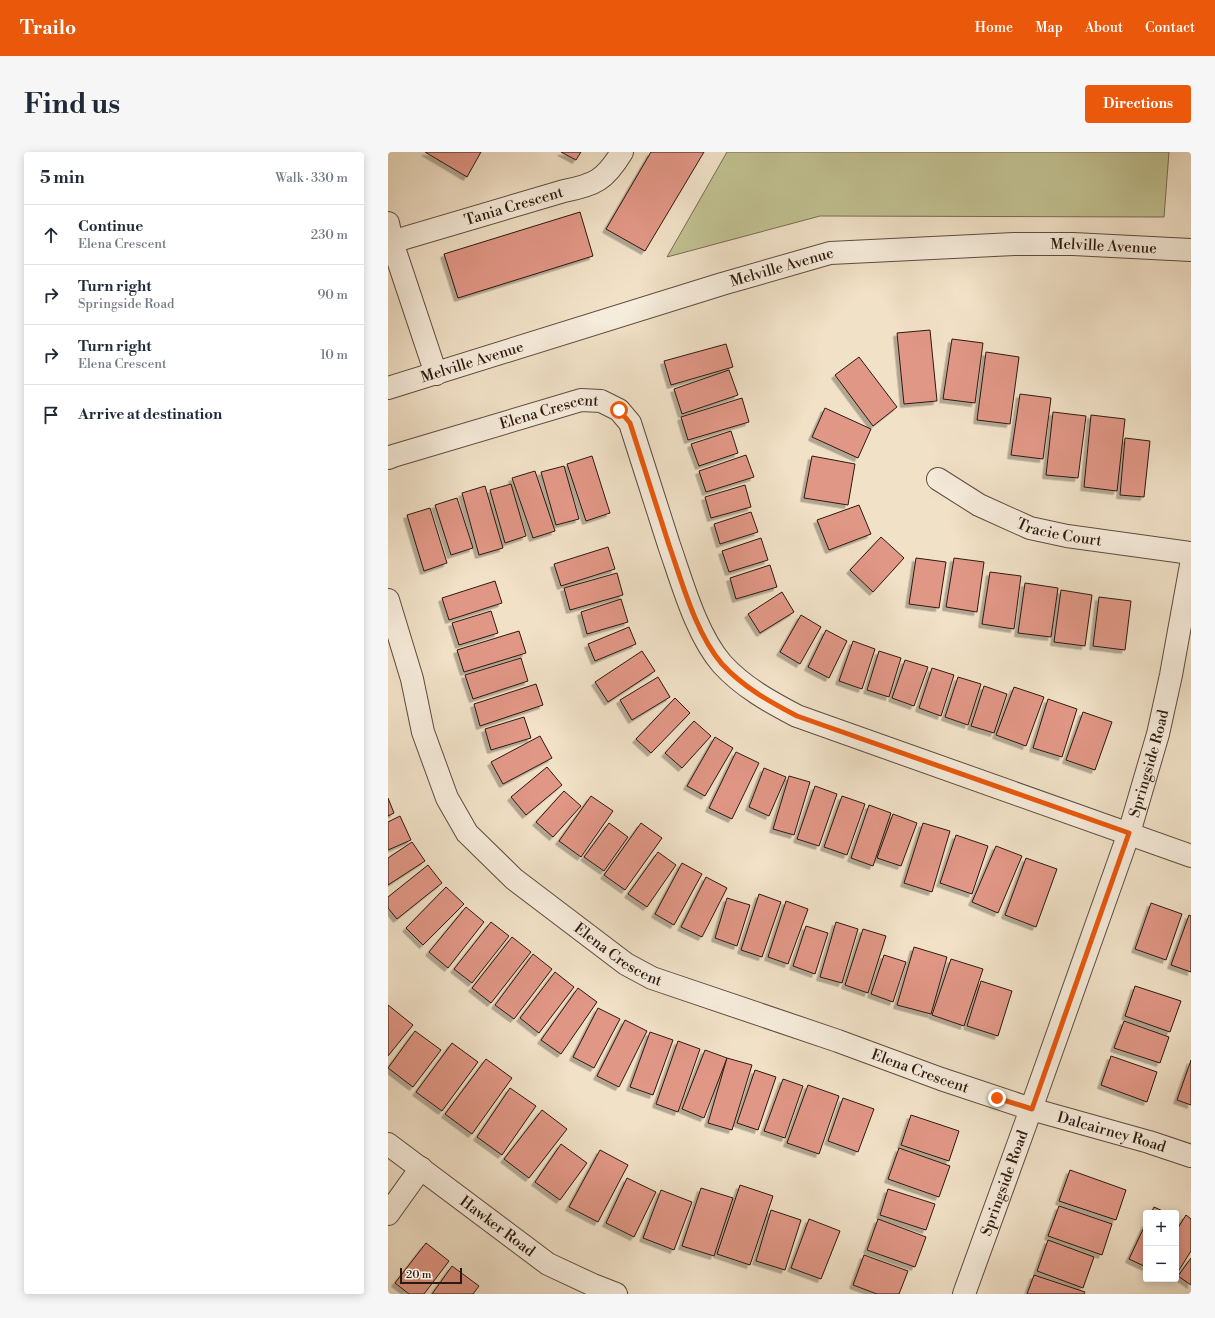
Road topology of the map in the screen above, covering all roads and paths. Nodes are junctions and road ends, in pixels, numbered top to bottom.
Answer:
1 (622, 152) edge
2 (389, 236) edge
3 (1191, 250) edge
4 (436, 374) junction
5 (388, 388) edge
6 (388, 458) edge
7 (938, 479) dead end
8 (1191, 553) edge
9 (1191, 565) edge
10 (388, 600) edge
11 (1129, 833) junction
12 (1191, 856) edge
13 (1032, 1109) junction
14 (388, 1144) edge
15 (1191, 1156) edge
16 (421, 1168) junction
17 (388, 1214) edge
18 (616, 1294) edge
19 (964, 1294) edge

1 - 2 street, Tania Crescent
2 - 4 street
3 - 4 street, Melville Avenue
4 - 5 street, Melville Avenue
6 - 11 street, Elena Crescent
7 - 8 street, Tracie Court
9 - 11 street, Springside Road
10 - 13 street, Elena Crescent
11 - 12 street, Elena Crescent
11 - 13 street, Springside Road
13 - 15 street, Dalcairney Road
13 - 19 street, Springside Road
14 - 16 street, Hawker Road
16 - 17 street
16 - 18 street, Hawker Road

